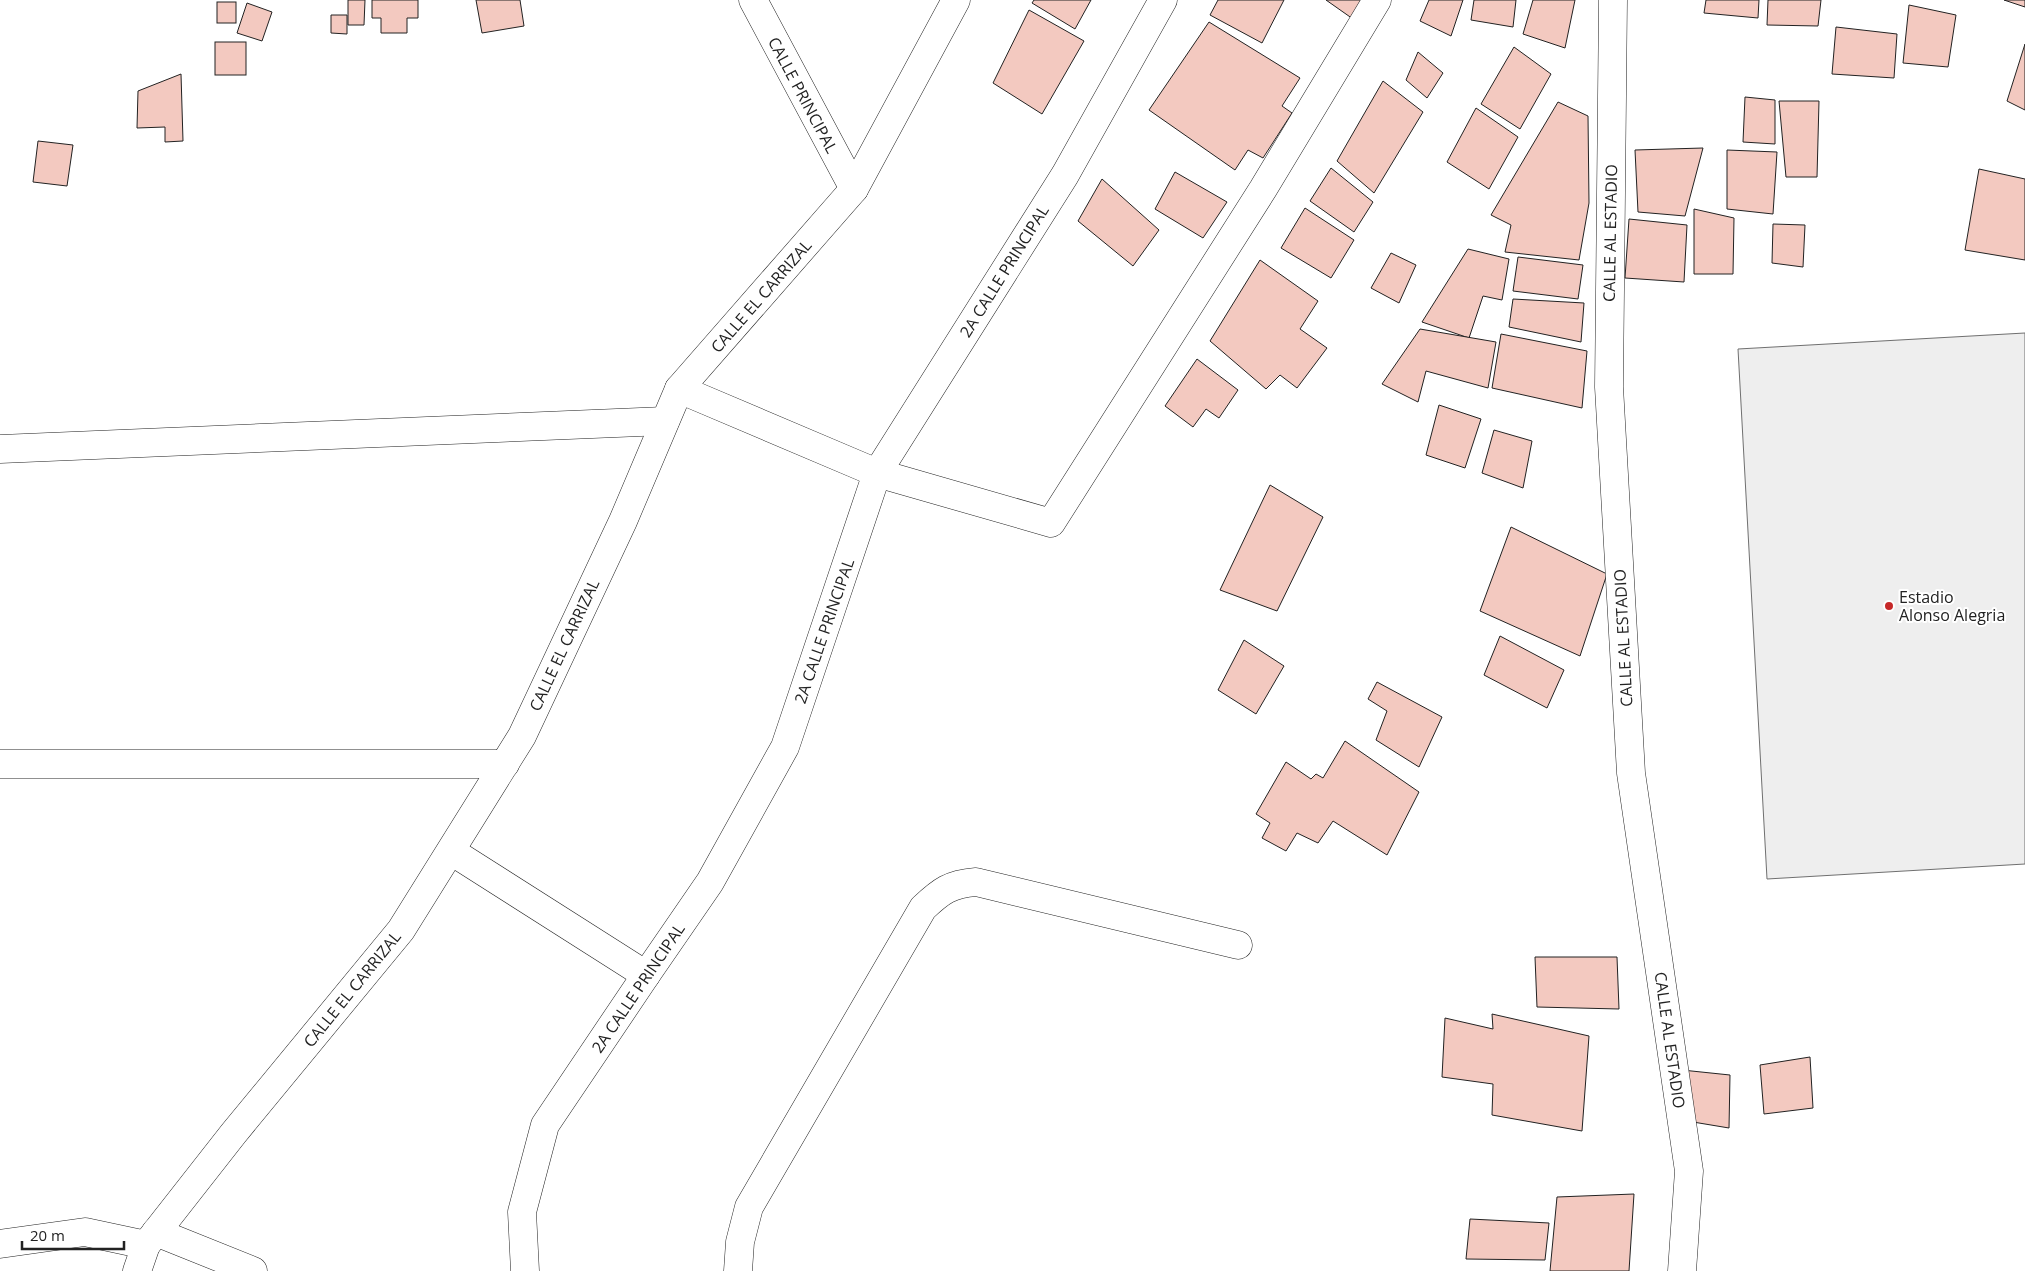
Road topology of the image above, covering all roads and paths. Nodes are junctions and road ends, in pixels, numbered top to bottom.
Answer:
1 (753, 0) edge
2 (956, 0) edge
3 (1163, 0) edge
4 (1377, 0) edge
5 (1613, 0) edge
6 (854, 189) junction
7 (678, 389) junction
8 (665, 421) junction
9 (0, 450) edge
10 (877, 473) junction
11 (0, 764) edge
12 (504, 764) junction
13 (451, 850) junction
14 (1238, 945) dead end
15 (646, 975) junction
16 (151, 1239) junction
17 (0, 1244) edge
18 (137, 1271) edge
19 (254, 1271) edge
20 (525, 1271) edge
21 (738, 1271) edge
22 (1682, 1271) edge

1 - 6 street, CALLE PRINCIPAL
2 - 6 street, CALLE EL CARRIZAL
3 - 10 street, 2A CALLE PRINCIPAL
4 - 10 street
5 - 22 street, CALLE AL ESTADIO
6 - 7 street, CALLE EL CARRIZAL
7 - 8 street, CALLE EL CARRIZAL
7 - 10 street
8 - 9 street
8 - 12 street, CALLE EL CARRIZAL
10 - 15 street, 2A CALLE PRINCIPAL
11 - 12 street
12 - 13 street, CALLE EL CARRIZAL
13 - 15 street
13 - 16 street, CALLE EL CARRIZAL
14 - 21 street
15 - 20 street, 2A CALLE PRINCIPAL
16 - 17 street
16 - 18 street, CALLE EL CARRIZAL
16 - 19 street

